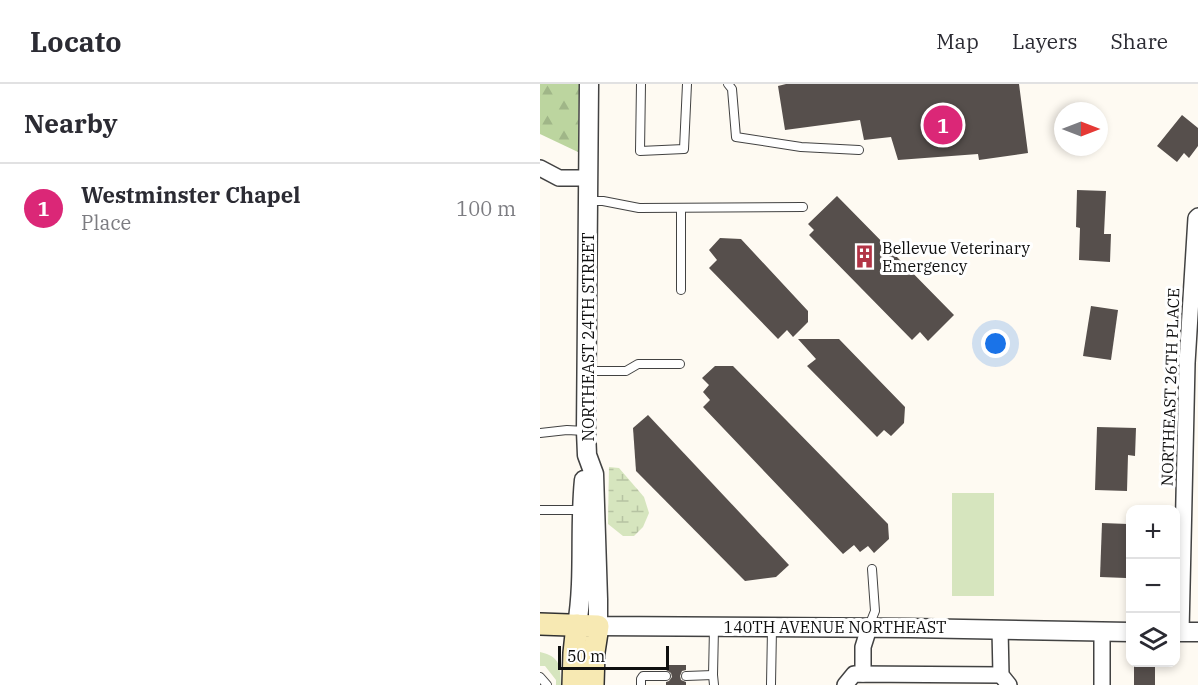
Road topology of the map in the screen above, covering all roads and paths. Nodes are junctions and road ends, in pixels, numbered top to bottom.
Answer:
1 (589, 84) edge
2 (641, 84) edge
3 (687, 84) edge
4 (728, 84) edge
5 (859, 150) dead end
6 (540, 168) edge
7 (588, 178) junction
8 (588, 201) junction
9 (803, 207) dead end
10 (681, 208) junction
11 (1198, 216) edge
12 (681, 290) dead end
13 (680, 364) dead end
14 (587, 371) junction
15 (586, 431) junction
16 (540, 433) edge
17 (587, 455) junction
18 (540, 510) edge
19 (582, 510) junction
20 (872, 569) dead end
21 (540, 624) edge
22 (588, 625) junction
23 (714, 627) junction
24 (772, 627) junction
25 (869, 628) junction
26 (1000, 629) junction
27 (1102, 632) junction
28 (1126, 632) edge
29 (1185, 632) edge
30 (863, 674) junction
31 (713, 675) junction
32 (540, 676) edge
33 (666, 676) dead end
34 (686, 676) dead end
35 (1005, 680) edge
36 (771, 684) edge
37 (547, 685) edge
38 (573, 685) edge
39 (593, 685) edge
40 (641, 685) edge
41 (714, 685) edge
42 (845, 685) edge
43 (1102, 685) edge

1 - 7 street, NORTHEAST 24TH STREET
2 - 3 lane
4 - 5 lane
6 - 7 street
7 - 8 street, NORTHEAST 24TH STREET
8 - 10 lane
8 - 14 street, NORTHEAST 24TH STREET
9 - 10 lane
10 - 12 lane
11 - 29 street, NORTHEAST 26TH PLACE
13 - 14 lane
14 - 15 street, NORTHEAST 24TH STREET
15 - 16 lane
15 - 17 street, NORTHEAST 24TH STREET
17 - 19 street
17 - 22 street, NORTHEAST 24TH STREET
18 - 19 lane
19 - 22 street
20 - 25 lane
21 - 22 main road, 140TH AVENUE NORTHEAST
22 - 23 street, 140TH AVENUE NORTHEAST
22 - 38 main road, NORTHEAST 24TH STREET
22 - 39 main road
23 - 24 street, 140TH AVENUE NORTHEAST
23 - 31 lane
24 - 25 street, 140TH AVENUE NORTHEAST
24 - 36 lane
25 - 26 street, 140TH AVENUE NORTHEAST
25 - 30 street
26 - 27 street, 140TH AVENUE NORTHEAST
26 - 35 street
27 - 28 street, 140TH AVENUE NORTHEAST
27 - 43 street
30 - 35 street
30 - 42 street
31 - 34 lane
31 - 41 lane
32 - 37 lane
33 - 40 lane

